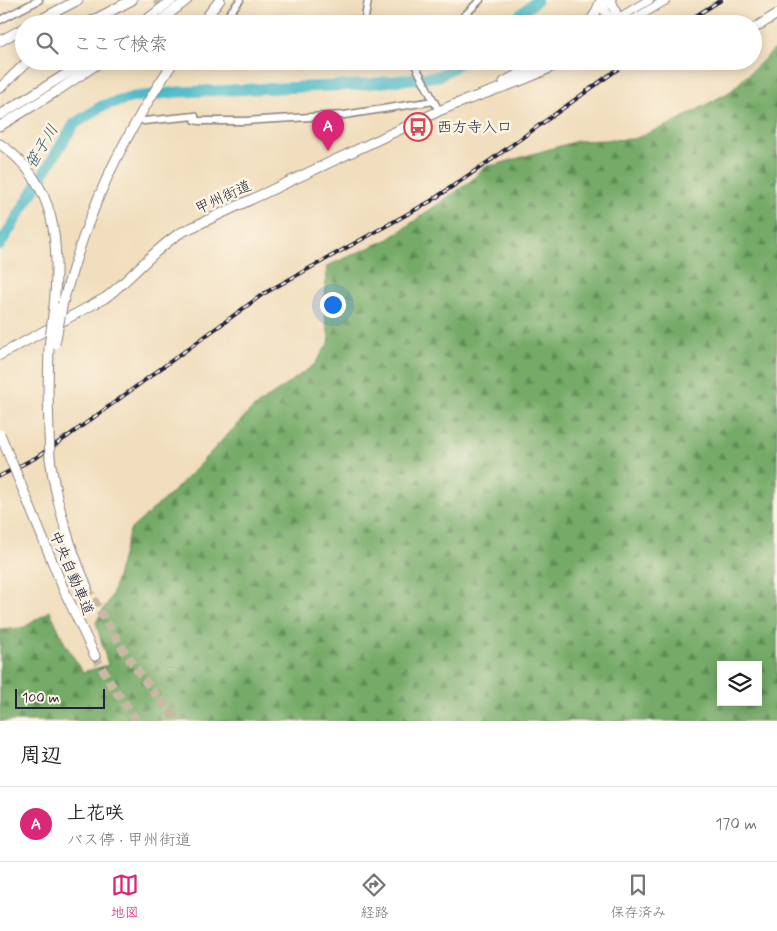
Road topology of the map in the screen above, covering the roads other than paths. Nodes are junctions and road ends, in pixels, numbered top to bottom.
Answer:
1 (40, 0) edge
2 (78, 0) edge
3 (119, 0) edge
4 (132, 0) edge
5 (172, 0) edge
6 (187, 0) edge
7 (220, 0) edge
8 (240, 0) edge
9 (368, 0) edge
10 (480, 0) edge
11 (601, 0) edge
12 (611, 0) edge
13 (649, 0) edge
14 (666, 0) edge
15 (777, 14) edge
16 (49, 15) edge
17 (95, 15) edge
18 (103, 15) edge
19 (153, 15) edge
20 (168, 15) edge
21 (208, 15) edge
22 (228, 15) edge
23 (366, 15) edge
24 (465, 15) edge
25 (594, 15) edge
26 (607, 15) edge
27 (614, 15) edge
28 (626, 15) edge
29 (641, 15) edge
30 (0, 20) edge
31 (762, 23) edge
32 (15, 33) edge
33 (0, 41) edge
34 (19, 70) edge
35 (78, 70) edge
36 (80, 70) edge
37 (168, 70) edge
38 (418, 70) edge
39 (525, 70) edge
40 (545, 70) edge
41 (0, 88) edge
42 (477, 96) junction
43 (434, 101) junction
44 (439, 111) junction
45 (0, 115) edge
46 (144, 121) dead end
47 (0, 126) edge
48 (0, 144) edge
49 (52, 346) junction
50 (0, 356) edge
51 (0, 434) edge
52 (0, 442) edge
53 (16, 475) junction
54 (87, 587) tunnel mouth
55 (94, 656) tunnel mouth

1 - 30 street
2 - 16 highway
3 - 17 highway
4 - 18 highway
5 - 19 highway
6 - 20 highway
7 - 21 highway
8 - 22 street
9 - 23 street
10 - 24 street
11 - 25 highway
11 - 26 highway
12 - 27 highway
13 - 28 main road
14 - 29 main road
15 - 31 highway
32 - 33 highway
34 - 41 highway
35 - 45 highway
36 - 47 highway
37 - 49 highway, bridge
38 - 43 street
39 - 42 highway, 甲州街道
40 - 42 highway, 甲州街道
42 - 44 highway, 甲州街道
43 - 44 street
43 - 46 street
44 - 50 highway, 甲州街道
48 - 49 highway, bridge
49 - 54 highway, 中央自動車道, bridge
51 - 53 highway, bridge
52 - 53 highway, bridge
53 - 55 highway, 中央自動車道

